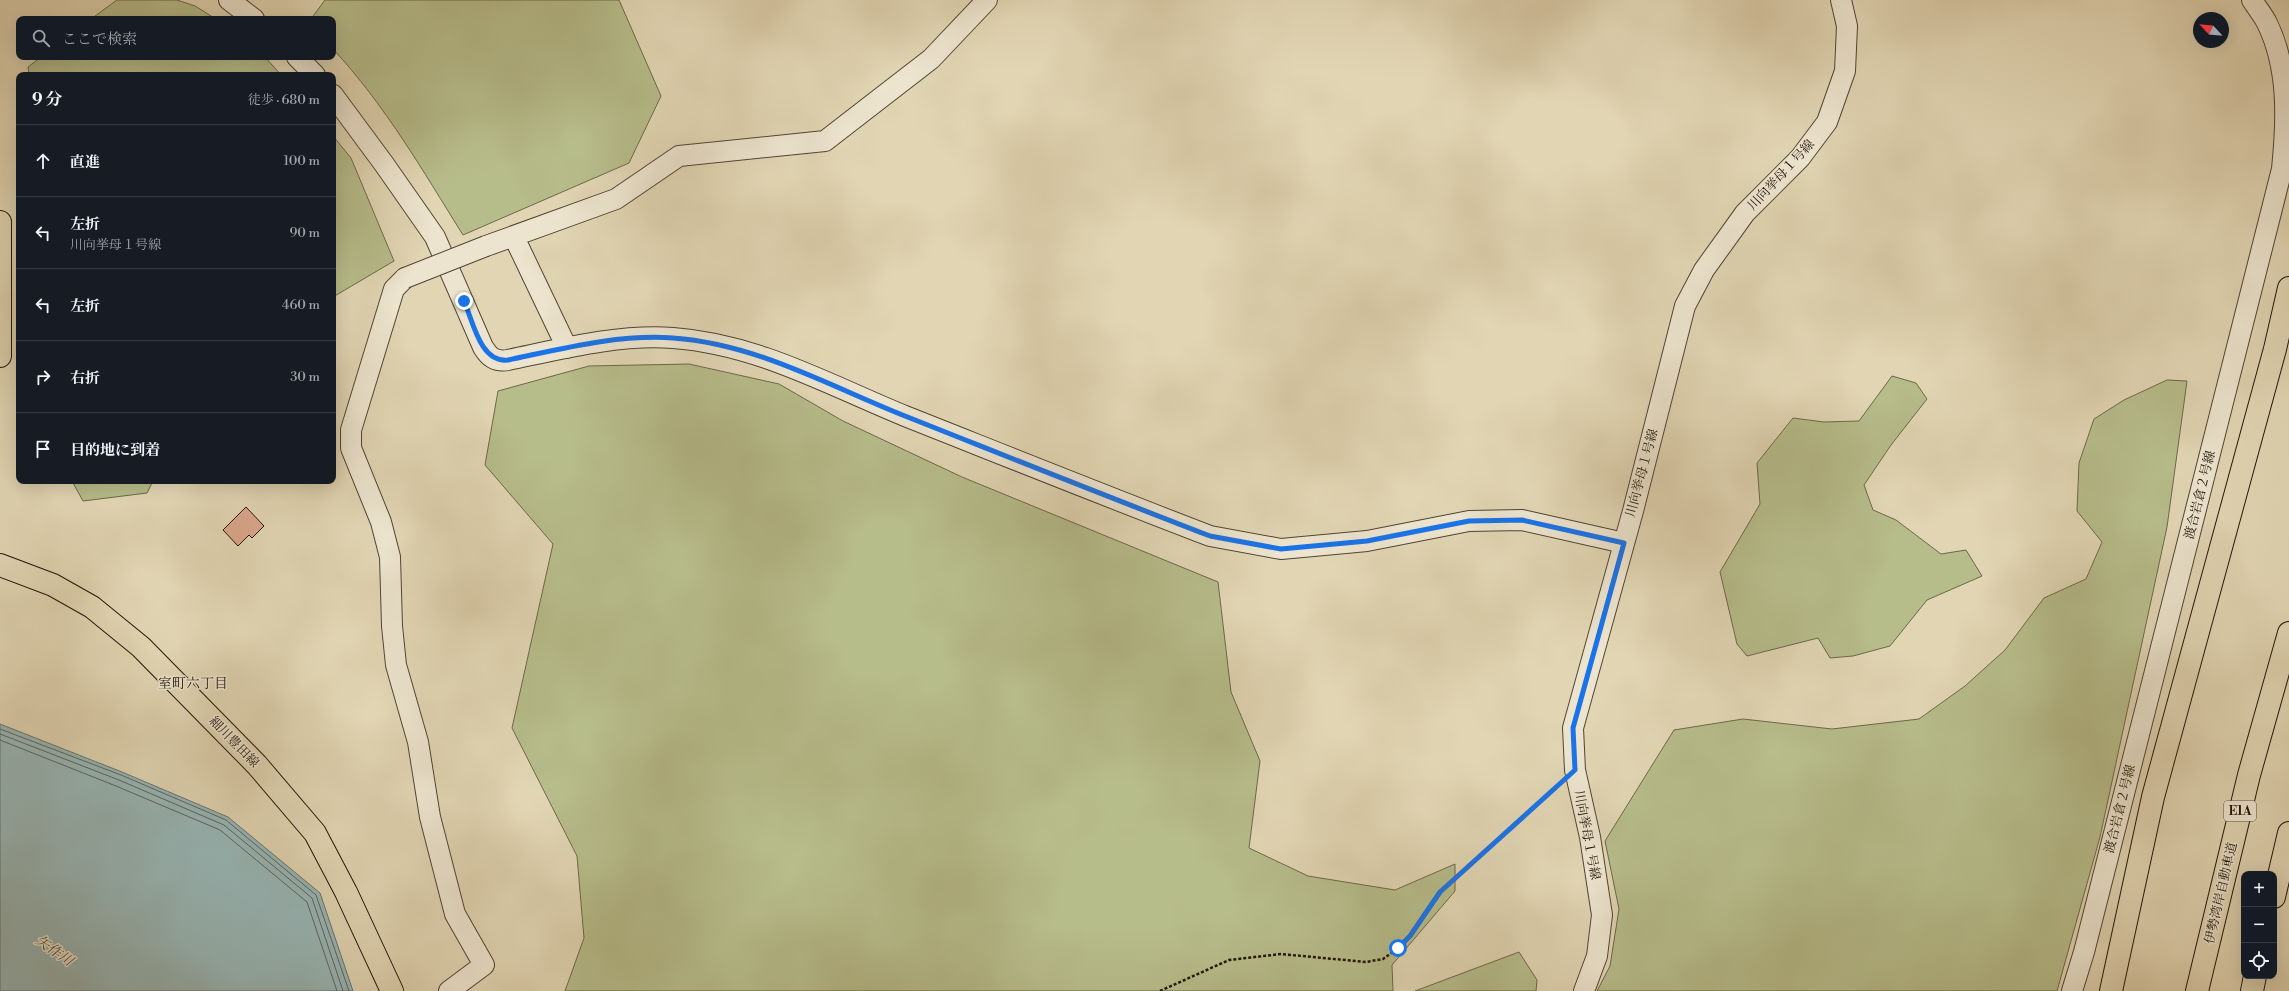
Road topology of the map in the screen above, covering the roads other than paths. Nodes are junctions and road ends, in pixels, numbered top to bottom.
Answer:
1 (229, 0) edge
2 (987, 0) edge
3 (1841, 0) edge
4 (2252, 0) edge
5 (250, 16) edge
6 (300, 60) edge
7 (312, 72) edge
8 (336, 99) edge
9 (0, 222) edge
10 (514, 237) junction
11 (2289, 288) edge
12 (1, 307) edge
13 (567, 348) junction
14 (0, 356) edge
15 (1624, 543) junction
16 (0, 565) edge
17 (2289, 633) edge
18 (2289, 833) edge
19 (2277, 884) edge
20 (2254, 979) edge
21 (392, 991) edge
22 (449, 991) edge
23 (1584, 991) edge
24 (2072, 991) edge
25 (2111, 991) edge
26 (2197, 991) edge
27 (2252, 991) edge

1 - 5 street
2 - 10 street
3 - 15 street, 川向挙母１号線
4 - 24 street, 渡合岩倉２号線
6 - 7 street
8 - 13 street
9 - 12 main road
10 - 13 street
10 - 22 street, bridge
11 - 25 main road
12 - 14 main road
13 - 15 street
15 - 23 street, 川向挙母１号線
16 - 21 main road, 細川豊田線
17 - 26 main road, 伊勢湾岸自動車道 / E1A
18 - 19 main road
20 - 27 main road

